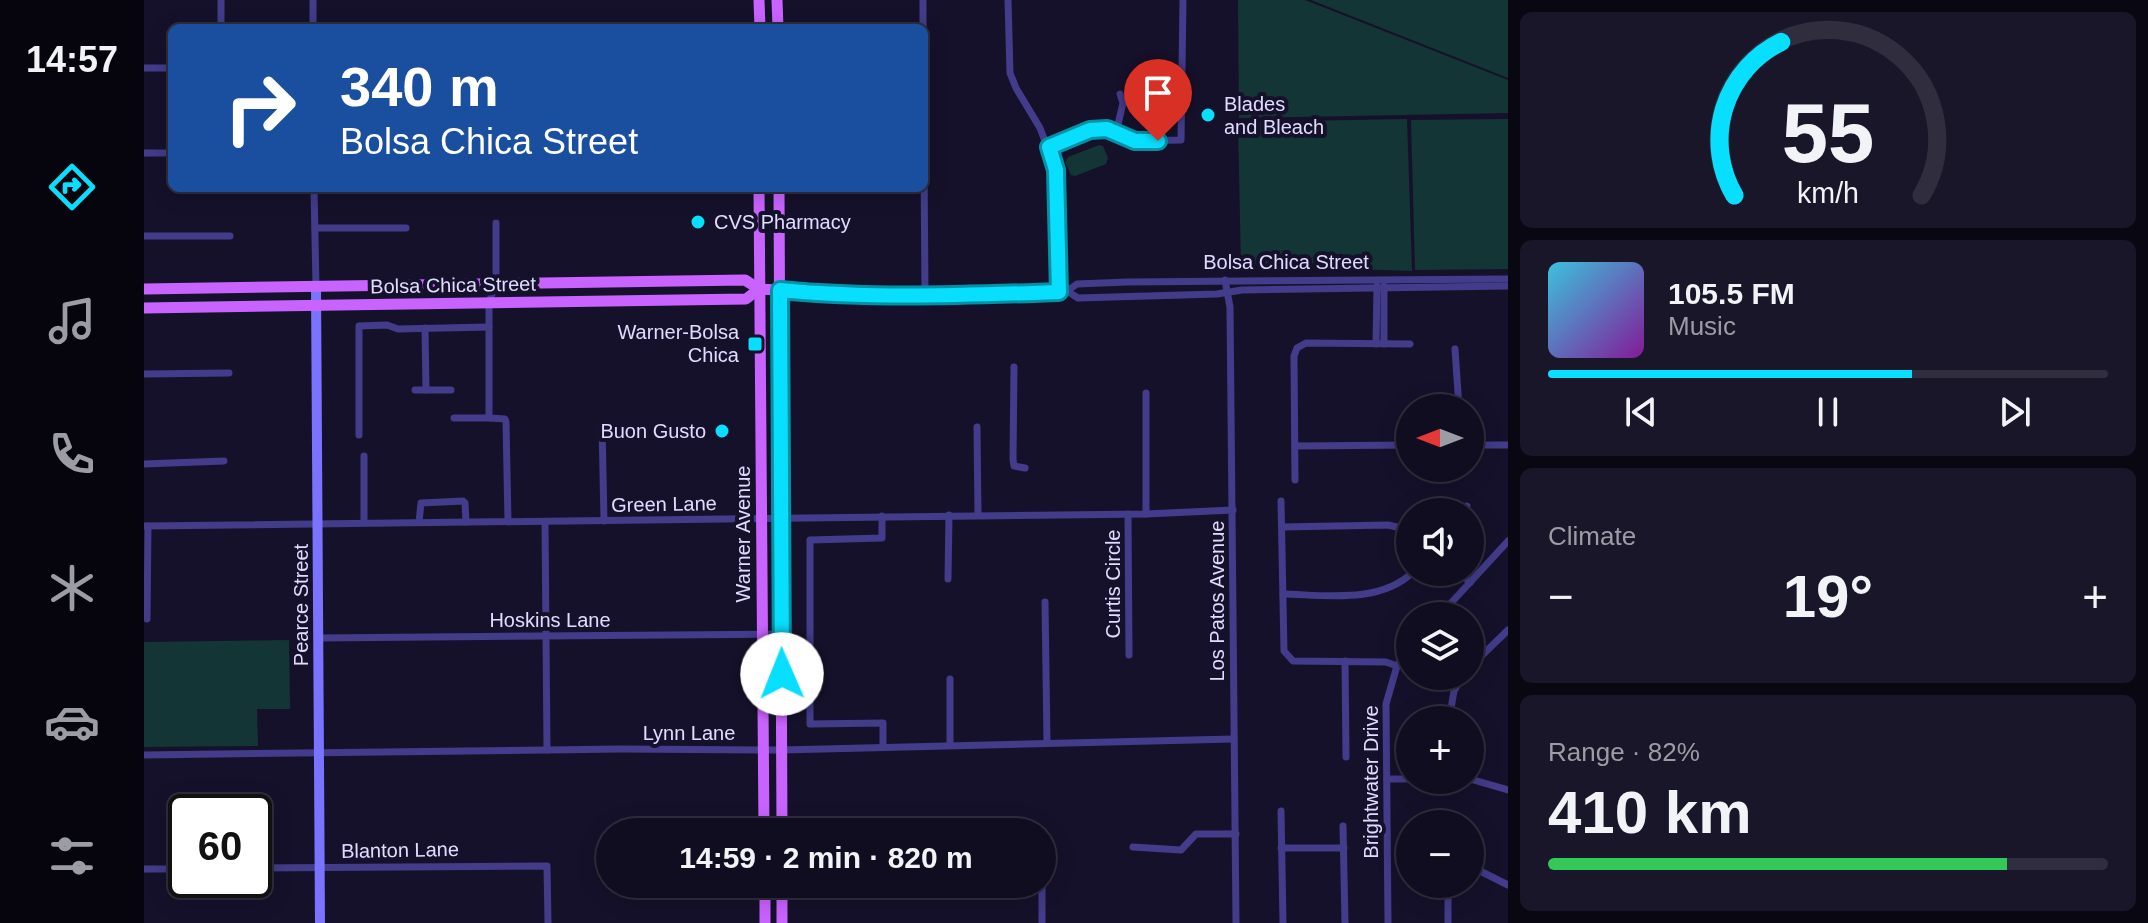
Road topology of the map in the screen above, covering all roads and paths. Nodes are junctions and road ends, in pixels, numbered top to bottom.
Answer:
1 (221, 0) edge
2 (313, 0) edge
3 (759, 0) edge
4 (777, 0) edge
5 (923, 0) edge
6 (1008, 0) edge
7 (1183, 0) edge
8 (221, 24) edge
9 (313, 24) edge
10 (760, 24) edge
11 (778, 24) edge
12 (923, 24) edge
13 (144, 68) edge
14 (168, 68) edge
15 (1120, 94) dead end
16 (1116, 133) junction
17 (1049, 147) junction
18 (144, 153) edge
19 (168, 153) edge
20 (314, 192) edge
21 (759, 192) edge
22 (779, 192) edge
23 (924, 192) edge
24 (496, 223) dead end
25 (315, 228) junction
26 (406, 228) dead end
27 (144, 236) edge
28 (230, 236) dead end
29 (1508, 279) edge
30 (1225, 280) junction
31 (596, 282) junction
32 (496, 283) junction
33 (1381, 284) junction
34 (1508, 286) edge
35 (316, 287) junction
36 (144, 289) edge
37 (759, 289) junction
38 (780, 290) junction
39 (1063, 292) junction
40 (1228, 292) junction
41 (925, 296) junction
42 (596, 300) junction
43 (489, 302) junction
44 (317, 305) junction
45 (144, 308) edge
46 (489, 327) junction
47 (425, 328) junction
48 (1380, 344) junction
49 (1410, 344) dead end
50 (1455, 349) dead end
51 (1014, 367) dead end
52 (229, 373) dead end
53 (144, 374) edge
54 (415, 390) dead end
55 (426, 390) junction
56 (451, 390) dead end
57 (1146, 393) dead end
58 (1458, 394) edge
59 (454, 418) dead end
60 (490, 418) junction
61 (602, 425) dead end
62 (977, 427) dead end
63 (359, 435) dead end
64 (1396, 445) edge
65 (1484, 445) edge
66 (1508, 445) edge
67 (1296, 446) junction
68 (364, 456) dead end
69 (224, 461) dead end
70 (144, 464) edge
71 (1025, 468) dead end
72 (1295, 480) dead end
73 (1281, 501) dead end
74 (1233, 510) junction
75 (1128, 514) junction
76 (1146, 514) junction
77 (949, 515) junction
78 (978, 515) junction
79 (882, 516) junction
80 (761, 518) junction
81 (780, 518) junction
82 (604, 521) junction
83 (419, 522) junction
84 (466, 522) junction
85 (508, 522) junction
86 (318, 523) junction
87 (364, 523) junction
88 (545, 523) junction
89 (146, 526) edge
90 (1282, 527) junction
91 (1396, 527) edge
92 (1508, 541) edge
93 (1484, 568) edge
94 (948, 579) dead end
95 (1396, 585) edge
96 (1467, 586) edge
97 (1283, 594) junction
98 (1045, 602) dead end
99 (1452, 602) edge
100 (147, 619) dead end
101 (1508, 630) edge
102 (762, 634) junction
103 (782, 634) junction
104 (546, 636) junction
105 (319, 638) junction
106 (1484, 653) edge
107 (1129, 655) dead end
108 (1345, 661) junction
109 (1396, 666) edge
110 (1396, 669) edge
111 (950, 679) dead end
112 (1234, 739) junction
113 (1047, 742) junction
114 (950, 745) junction
115 (883, 746) junction
116 (547, 750) junction
117 (763, 750) junction
118 (782, 750) junction
119 (320, 752) junction
120 (144, 755) edge
121 (1346, 757) dead end
122 (1387, 779) junction
123 (1396, 779) edge
124 (1484, 783) edge
125 (1508, 790) edge
126 (1281, 811) dead end
127 (764, 818) edge
128 (782, 818) edge
129 (1343, 826) dead end
130 (1236, 834) junction
131 (1133, 847) dead end
132 (1281, 848) junction
133 (1344, 848) junction
134 (272, 868) edge
135 (321, 868) junction
136 (144, 869) edge
137 (168, 869) edge
138 (1484, 873) edge
139 (1508, 885) edge
140 (765, 898) edge
141 (782, 898) edge
142 (1042, 898) edge
143 (1448, 898) edge
144 (320, 923) edge
145 (548, 923) edge
146 (765, 923) edge
147 (782, 923) edge
148 (1042, 923) edge
149 (1236, 923) edge
150 (1283, 923) edge
151 (1345, 923) edge
152 (1388, 923) edge
153 (1448, 923) edge

1 - 8 street
2 - 9 street
3 - 10 main road
4 - 11 main road
5 - 12 street
6 - 17 street
7 - 16 street
13 - 14 street
15 - 16 street
16 - 17 street
17 - 39 street
18 - 19 street
20 - 25 street
21 - 37 main road, Warner Avenue
22 - 38 main road, Warner Avenue
23 - 41 street
24 - 32 street
25 - 26 street
25 - 35 street
27 - 28 street
29 - 33 street, Bolsa Chica Street
30 - 33 street, Bolsa Chica Street
30 - 39 street, Bolsa Chica Street
30 - 40 street, Los Patos Avenue
31 - 32 main road, Bolsa Chica Street
31 - 37 main road, Bolsa Chica Street
31 - 42 main road
32 - 35 main road, Bolsa Chica Street
32 - 43 street
33 - 34 street, Bolsa Chica Street
33 - 40 street, Bolsa Chica Street
33 - 48 street
35 - 36 main road, Bolsa Chica Street
35 - 44 street, Pearce Street
37 - 38 main road, Bolsa Chica Street
37 - 42 main road, Bolsa Chica Street
37 - 80 main road, Warner Avenue
38 - 41 street, Bolsa Chica Street
38 - 81 main road, Warner Avenue
39 - 40 street, Bolsa Chica Street
39 - 41 street, Bolsa Chica Street
40 - 74 street, Los Patos Avenue
42 - 43 main road, Bolsa Chica Street
43 - 44 main road, Bolsa Chica Street
43 - 46 street
44 - 45 main road, Bolsa Chica Street
44 - 86 street, Pearce Street
46 - 47 street
46 - 60 street
47 - 55 street
47 - 63 street
48 - 49 street
48 - 67 street
50 - 58 street
51 - 71 street
52 - 53 street
54 - 55 street
55 - 56 street
57 - 76 street
59 - 60 street
60 - 85 street
61 - 82 street
62 - 78 street
64 - 67 street
65 - 66 street
67 - 72 street
68 - 87 street
69 - 70 street
73 - 90 street
74 - 76 street, Green Lane
74 - 112 street, Los Patos Avenue
75 - 76 street, Green Lane
75 - 78 street, Green Lane
75 - 107 street, Curtis Circle
77 - 78 street, Green Lane
77 - 79 street, Green Lane
77 - 94 street
79 - 81 street, Green Lane
79 - 115 street
80 - 81 street, Green Lane
80 - 82 street, Green Lane
80 - 102 main road, Warner Avenue
81 - 103 main road, Warner Avenue
82 - 88 street, Green Lane
83 - 84 street, Green Lane
83 - 84 street
83 - 87 street, Green Lane
84 - 85 street, Green Lane
85 - 88 street, Green Lane
86 - 87 street, Green Lane
86 - 89 street, Green Lane
86 - 105 street, Pearce Street
88 - 104 street
89 - 100 street
90 - 91 street
90 - 97 street
92 - 93 street
95 - 97 street
96 - 99 street
97 - 108 street
98 - 113 street
101 - 106 street
102 - 103 street, Hoskins Lane
102 - 104 street, Hoskins Lane
102 - 117 main road, Warner Avenue
103 - 118 main road, Warner Avenue
104 - 105 street, Hoskins Lane
104 - 116 street
105 - 119 street, Pearce Street
108 - 109 street
108 - 121 street
110 - 122 street, Brightwater Drive
111 - 114 street
112 - 113 street, Lynn Lane
112 - 130 street, Los Patos Avenue
113 - 114 street, Lynn Lane
114 - 115 street, Lynn Lane
115 - 118 street, Lynn Lane
116 - 117 street, Lynn Lane
116 - 119 street, Lynn Lane
117 - 118 street, Lynn Lane
117 - 127 main road, Warner Avenue
118 - 128 main road, Warner Avenue
119 - 120 street, Lynn Lane
119 - 135 street, Pearce Street
122 - 123 street
122 - 152 street, Brightwater Drive
124 - 125 street
126 - 132 street
129 - 133 street
130 - 131 street
130 - 149 street, Los Patos Avenue
132 - 133 street
132 - 150 street
133 - 151 street
134 - 135 street, Blanton Lane
135 - 144 street, Pearce Street
135 - 145 street, Blanton Lane
136 - 137 street
138 - 139 street
140 - 146 main road
141 - 147 main road
142 - 148 street
143 - 153 street

